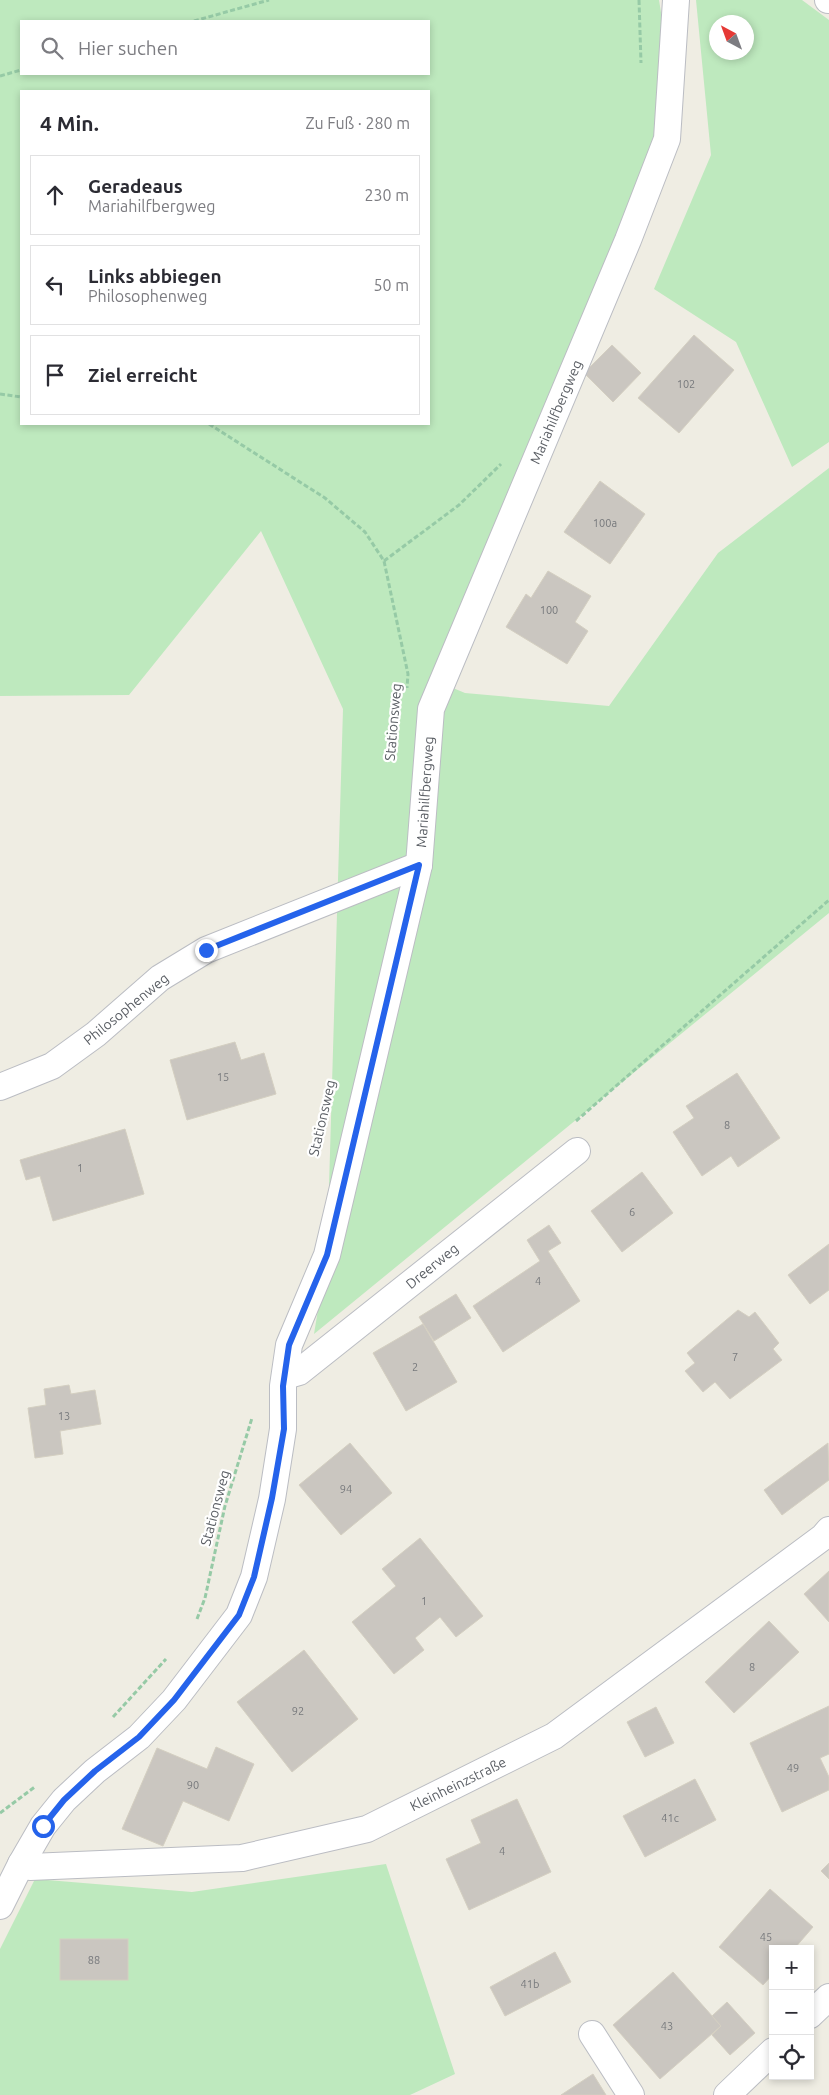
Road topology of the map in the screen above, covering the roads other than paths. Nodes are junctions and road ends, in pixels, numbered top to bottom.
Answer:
1 (676, 0) edge
2 (419, 865) junction
3 (0, 1086) edge
4 (577, 1151) dead end
5 (284, 1376) junction
6 (829, 1530) edge
7 (21, 1864) junction
8 (0, 1906) edge
9 (829, 1997) edge
10 (814, 2011) edge
11 (592, 2034) dead end
12 (769, 2055) edge
13 (631, 2095) edge
14 (727, 2095) edge

1 - 2 street, Mariahilfbergweg
2 - 3 street, Philosophenweg
2 - 5 street, Mariahilfbergweg
4 - 5 street, Dreerweg
5 - 7 street, Mariahilfbergweg
6 - 7 street, Kleinheinzstraße
7 - 8 street, Mariahilfbergweg
9 - 10 street
11 - 13 street
12 - 14 street

